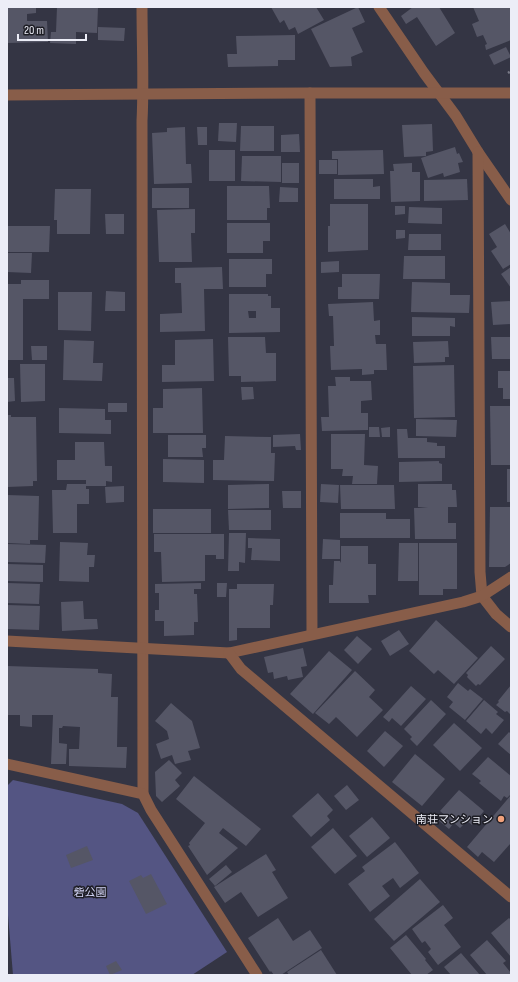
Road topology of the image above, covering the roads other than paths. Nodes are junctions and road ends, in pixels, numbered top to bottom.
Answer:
1 (142, 7) edge
2 (379, 7) edge
3 (310, 93) junction
4 (511, 93) edge
5 (144, 94) junction
6 (439, 94) junction
7 (7, 95) edge
8 (478, 152) junction
9 (511, 200) edge
10 (511, 577) edge
11 (482, 596) junction
12 (511, 627) edge
13 (312, 634) junction
14 (7, 641) edge
15 (143, 647) junction
16 (229, 653) junction
17 (7, 764) edge
18 (143, 794) junction
19 (511, 898) edge
20 (257, 975) edge

1 - 5 street
2 - 6 street
3 - 5 street
3 - 6 street
3 - 13 street
4 - 6 street
5 - 7 street
5 - 15 street
6 - 8 street
8 - 9 street
8 - 11 street
10 - 11 street
11 - 12 street
11 - 13 street
13 - 16 street
14 - 15 street
15 - 16 street
15 - 18 street
16 - 19 street
17 - 18 street
18 - 20 street

